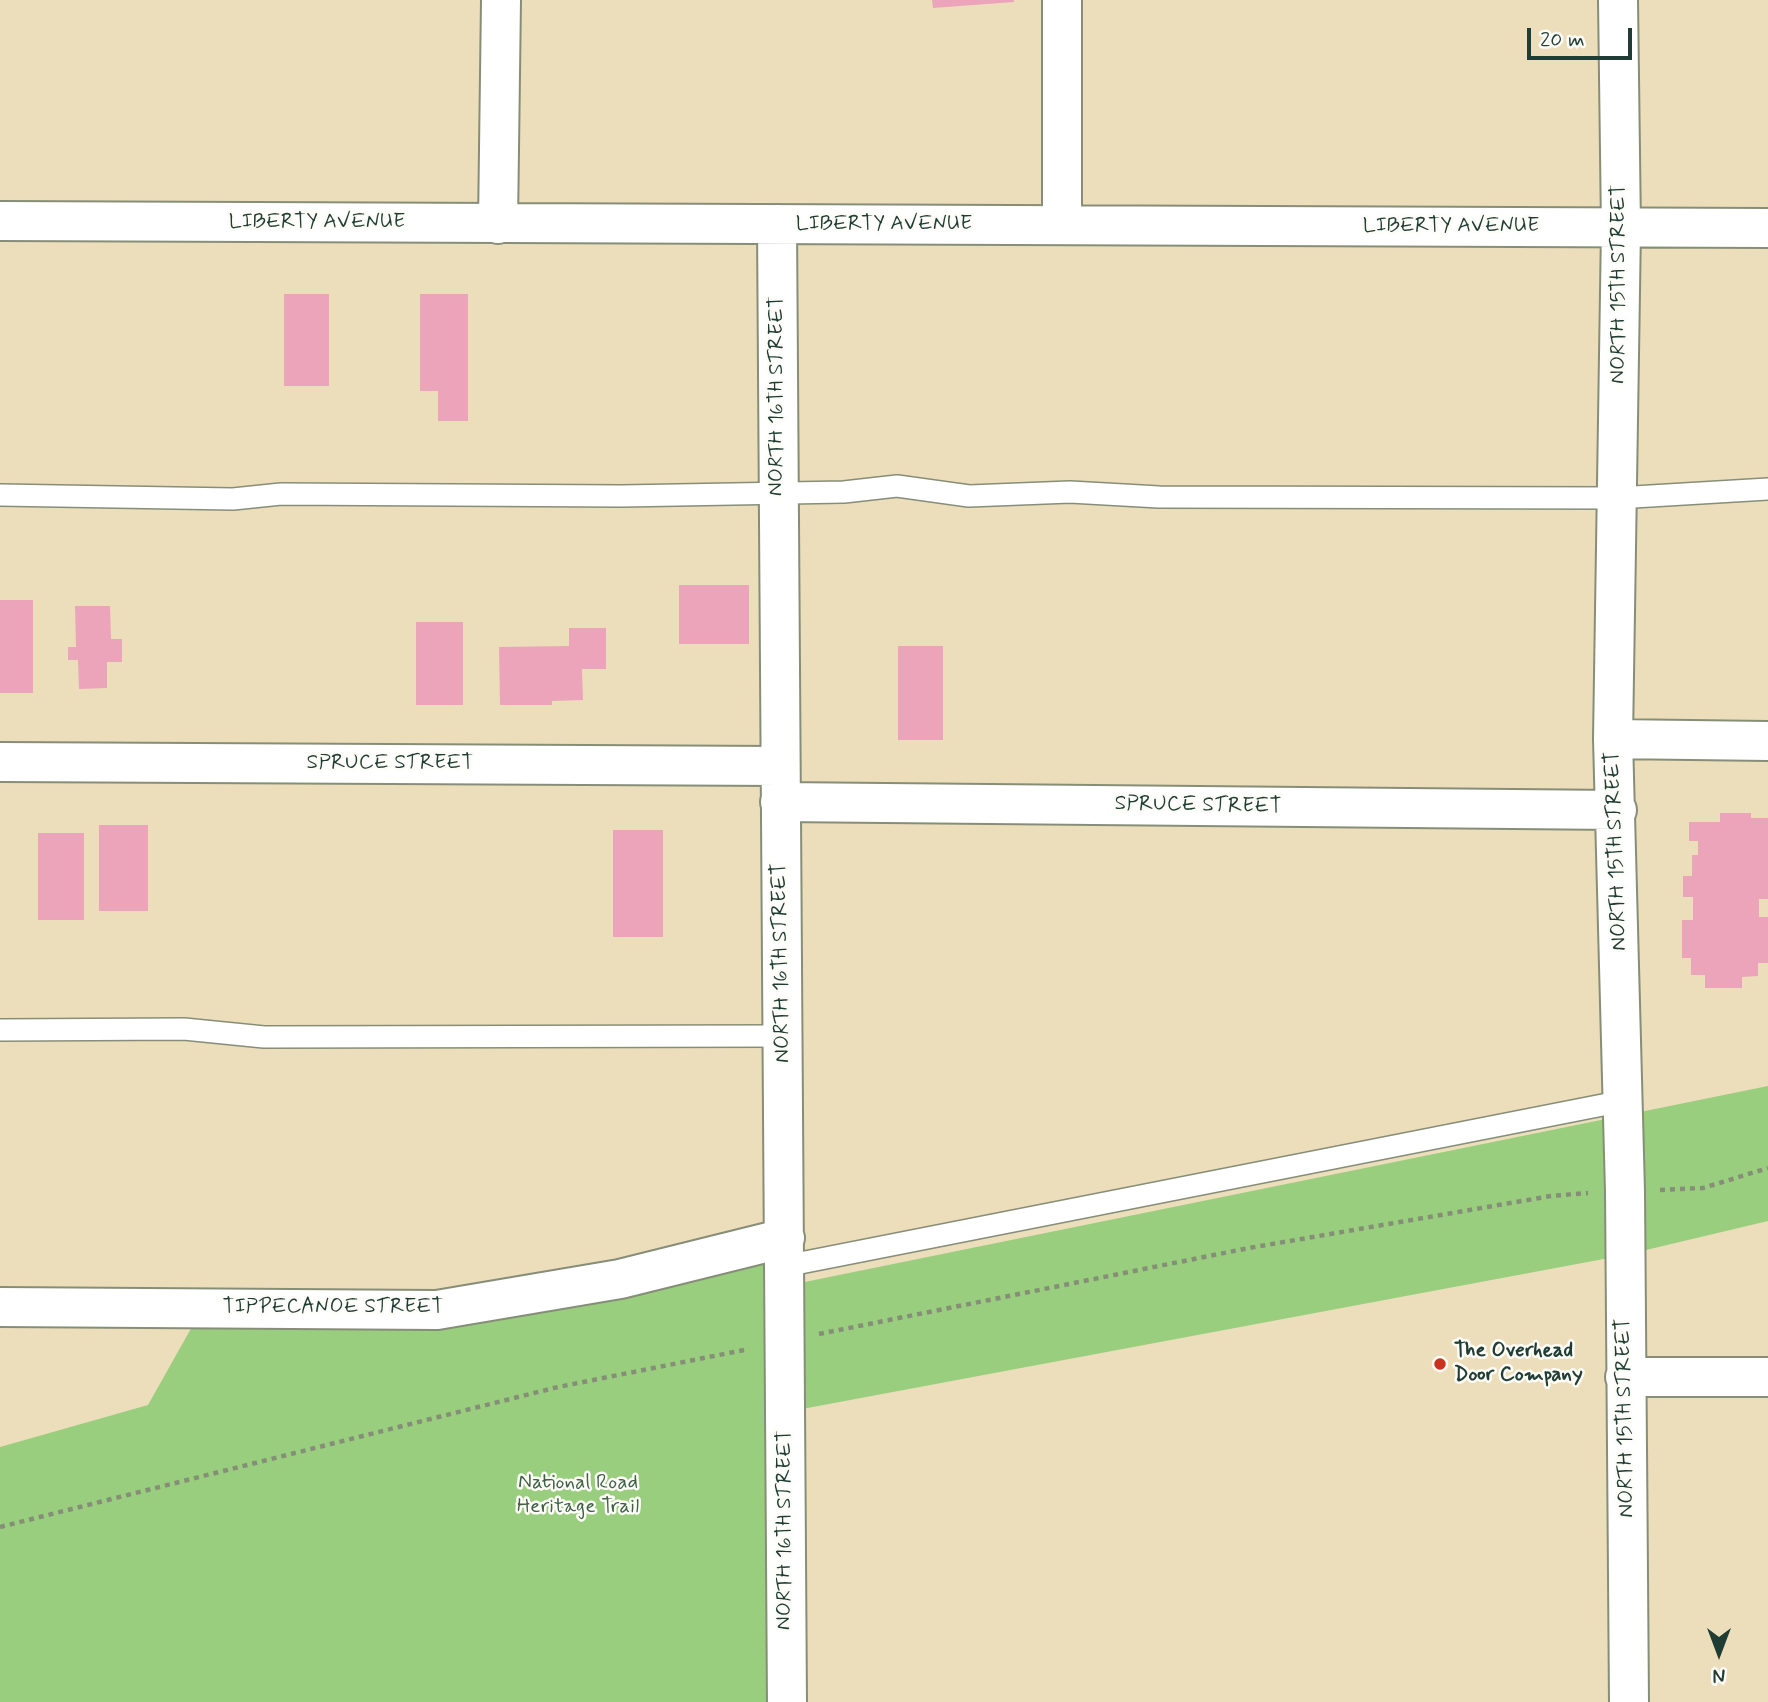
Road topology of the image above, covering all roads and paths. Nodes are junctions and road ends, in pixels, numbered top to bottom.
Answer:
1 (501, 0) edge
2 (1062, 0) edge
3 (1618, 0) edge
4 (0, 222) edge
5 (498, 224) junction
6 (777, 224) junction
7 (1062, 225) junction
8 (1621, 228) junction
9 (1768, 228) edge
10 (1768, 489) edge
11 (778, 492) junction
12 (0, 495) edge
13 (1617, 498) junction
14 (1613, 739) junction
15 (1768, 741) edge
16 (0, 762) edge
17 (780, 784) junction
18 (1617, 810) junction
19 (0, 1031) edge
20 (783, 1036) junction
21 (1623, 1101) junction
22 (1768, 1168) edge
23 (1665, 1190) dead end
24 (1593, 1193) dead end
25 (785, 1252) junction
26 (0, 1307) edge
27 (829, 1331) dead end
28 (745, 1350) dead end
29 (1625, 1377) junction
30 (1768, 1377) edge
31 (0, 1527) edge
32 (788, 1702) edge
33 (1629, 1702) edge

1 - 5 street
2 - 7 street
3 - 8 street, NORTH 15TH STREET
4 - 5 street, LIBERTY AVENUE
5 - 6 street, LIBERTY AVENUE
6 - 7 street, LIBERTY AVENUE
6 - 11 street, NORTH 16TH STREET
7 - 8 street, LIBERTY AVENUE
8 - 9 street, LIBERTY AVENUE
8 - 13 street, NORTH 15TH STREET
10 - 13 lane
11 - 12 lane
11 - 13 lane
11 - 17 street, NORTH 16TH STREET
13 - 14 street, NORTH 15TH STREET
14 - 15 street
14 - 18 street, NORTH 15TH STREET
16 - 17 street, SPRUCE STREET
17 - 18 street, SPRUCE STREET
17 - 20 street, NORTH 16TH STREET
18 - 21 street, NORTH 15TH STREET
19 - 20 lane
20 - 25 street, NORTH 16TH STREET
21 - 25 lane
21 - 29 street, NORTH 15TH STREET
22 - 23 path
24 - 27 path
25 - 26 street, TIPPECANOE STREET
25 - 32 street, NORTH 16TH STREET
28 - 31 path
29 - 30 street
29 - 33 street, NORTH 15TH STREET

